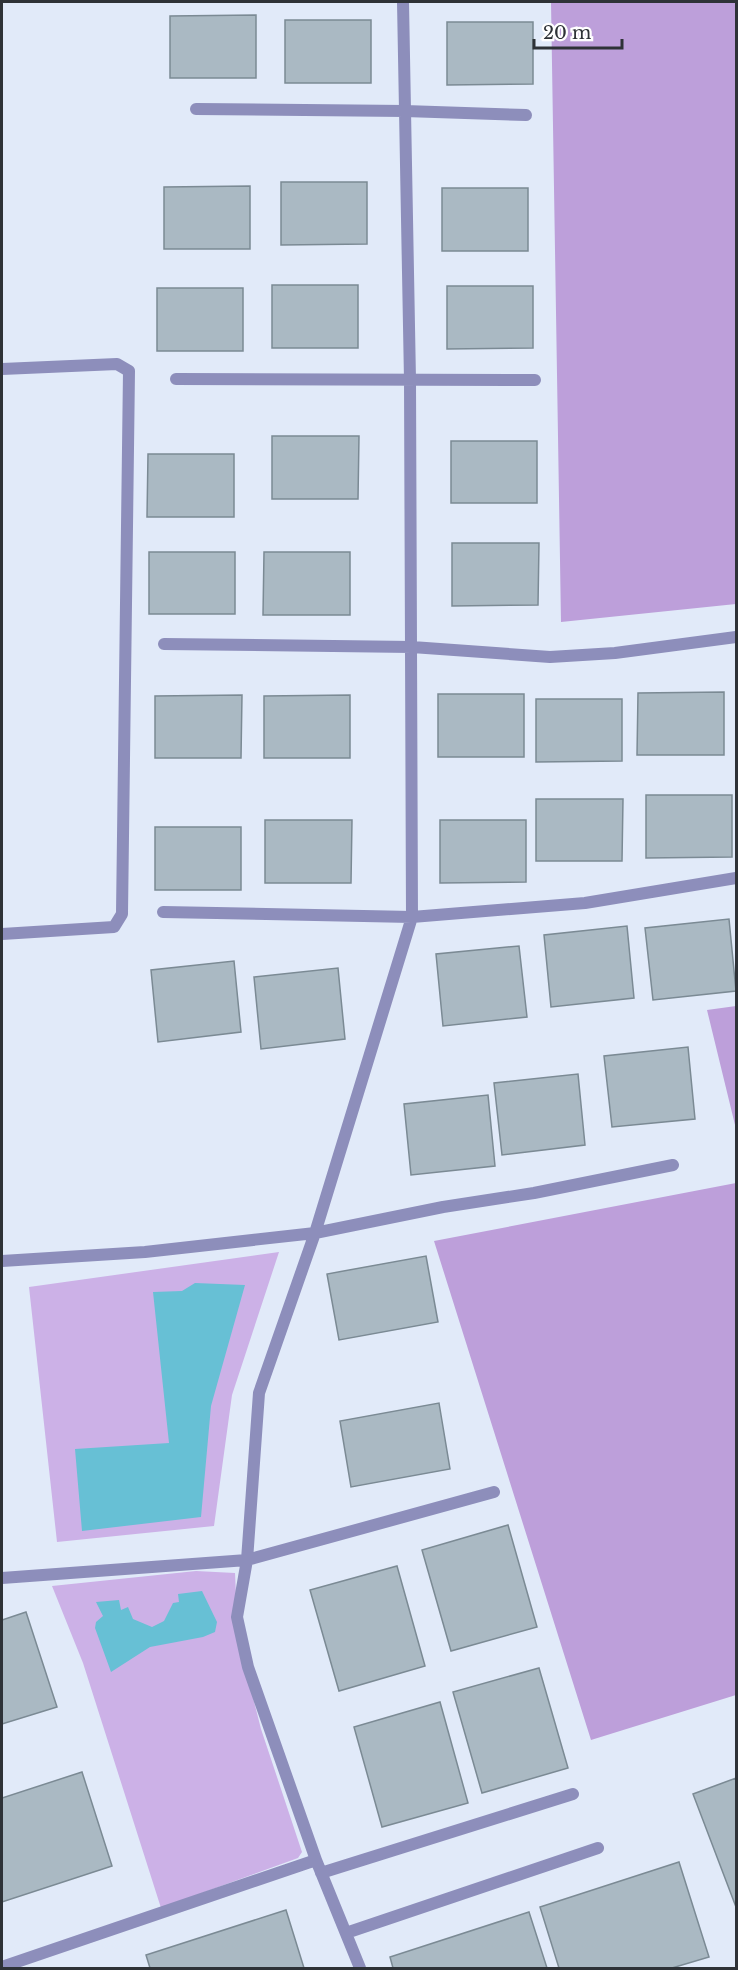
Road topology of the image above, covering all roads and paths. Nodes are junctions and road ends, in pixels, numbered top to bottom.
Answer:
1 (403, 2) edge
2 (196, 109) dead end
3 (405, 111) junction
4 (526, 115) dead end
5 (2, 369) edge
6 (176, 379) dead end
7 (410, 380) junction
8 (535, 380) dead end
9 (736, 637) edge
10 (164, 644) dead end
11 (412, 647) junction
12 (736, 878) edge
13 (163, 912) dead end
14 (412, 917) junction
15 (2, 934) edge
16 (673, 1165) dead end
17 (315, 1233) junction
18 (2, 1261) edge
19 (494, 1492) dead end
20 (246, 1560) junction
21 (2, 1578) edge
22 (573, 1794) dead end
23 (598, 1848) dead end
24 (316, 1860) junction
25 (321, 1873) junction
26 (346, 1933) junction
27 (2, 1967) edge
28 (360, 1968) edge

1 - 3 street
2 - 3 street
3 - 4 street
3 - 7 street
5 - 15 street
6 - 7 street
7 - 8 street
7 - 11 street
9 - 11 street
10 - 11 street
11 - 14 street
12 - 14 street
13 - 14 street
14 - 17 street
16 - 17 street
17 - 18 street
17 - 20 street
19 - 20 street
20 - 21 street
20 - 24 street
22 - 25 street
23 - 26 street
24 - 25 street
24 - 27 street
25 - 26 street
26 - 28 street

